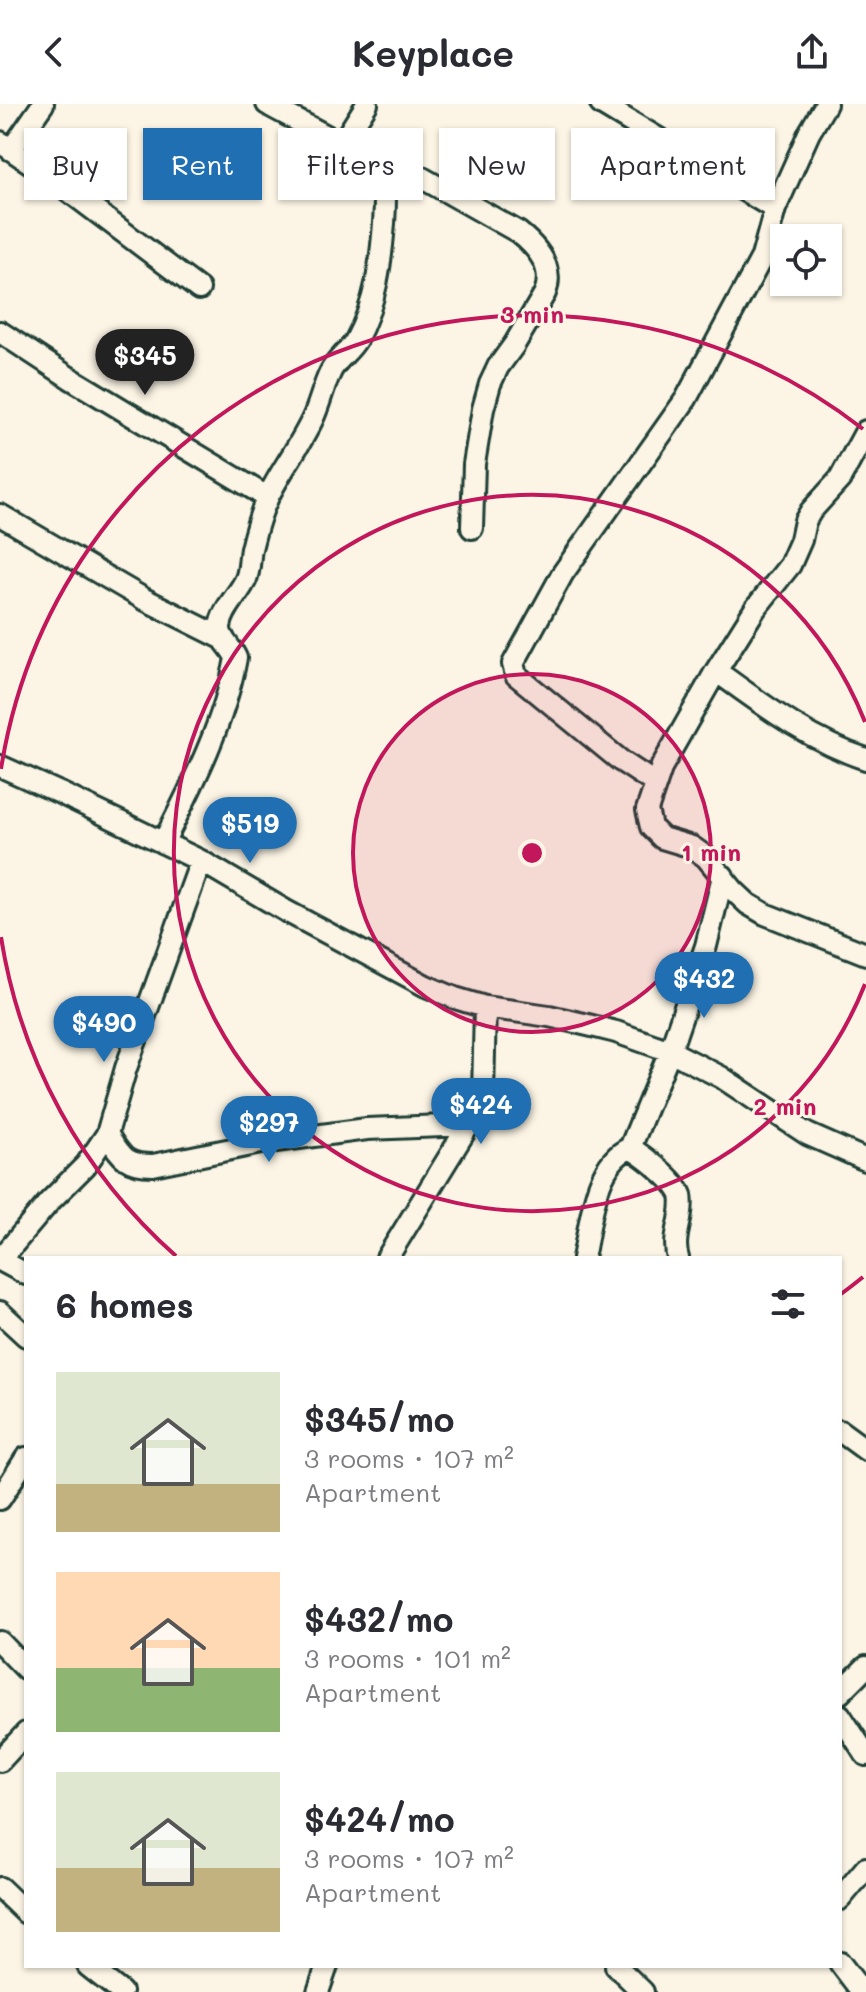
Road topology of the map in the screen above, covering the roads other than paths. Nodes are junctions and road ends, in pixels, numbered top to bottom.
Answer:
1 (43, 104) edge
2 (267, 104) edge
3 (367, 104) edge
4 (601, 104) edge
5 (826, 104) edge
6 (310, 128) edge
7 (352, 128) edge
8 (6, 146) edge
9 (423, 178) edge
10 (385, 200) edge
11 (775, 209) junction
12 (199, 289) dead end
13 (0, 332) edge
14 (866, 431) edge
15 (267, 497) junction
16 (0, 515) edge
17 (472, 528) dead end
18 (224, 639) junction
19 (716, 671) junction
20 (866, 759) edge
21 (0, 766) edge
22 (656, 784) junction
23 (163, 843) junction
24 (201, 861) junction
25 (723, 876) junction
26 (866, 954) edge
27 (485, 1007) junction
28 (670, 1051) junction
29 (468, 1125) junction
30 (107, 1134) junction
31 (630, 1148) junction
32 (866, 1160) edge
33 (388, 1256) edge
34 (583, 1256) edge
35 (678, 1256) edge
36 (24, 1273) edge
37 (0, 1312) edge
38 (24, 1334) edge
39 (842, 1432) edge
40 (866, 1450) edge
41 (24, 1461) edge
42 (0, 1499) edge
43 (1, 1645) edge
44 (24, 1667) edge
45 (866, 1667) edge
46 (842, 1691) edge
47 (842, 1718) edge
48 (24, 1735) edge
49 (866, 1755) edge
50 (0, 1761) edge
51 (866, 1868) edge
52 (0, 1888) edge
53 (842, 1897) edge
54 (24, 1911) edge
55 (842, 1966) edge
56 (91, 1968) edge
57 (326, 1968) edge
58 (618, 1968) edge
59 (320, 1991) edge
60 (121, 1992) edge
61 (643, 1992) edge
62 (862, 1992) edge

1 - 8 street
2 - 6 street
3 - 7 street
4 - 11 street
5 - 11 street
8 - 12 street
9 - 17 street
10 - 15 street
11 - 22 street
13 - 15 street
14 - 19 street
15 - 18 street
16 - 18 street
18 - 23 street
19 - 20 street
19 - 22 street
21 - 23 street
22 - 25 street
23 - 24 street
24 - 27 street
24 - 30 street
25 - 26 street
25 - 28 street
27 - 28 street
27 - 29 street
28 - 31 street
28 - 32 street
29 - 30 street
29 - 33 street
30 - 36 street
31 - 34 street
31 - 35 street
37 - 38 street
39 - 40 street
41 - 42 street
43 - 44 street
45 - 46 street
47 - 49 street
48 - 50 street
51 - 53 street
52 - 54 street
55 - 62 street
56 - 60 street
57 - 59 street
58 - 61 street

